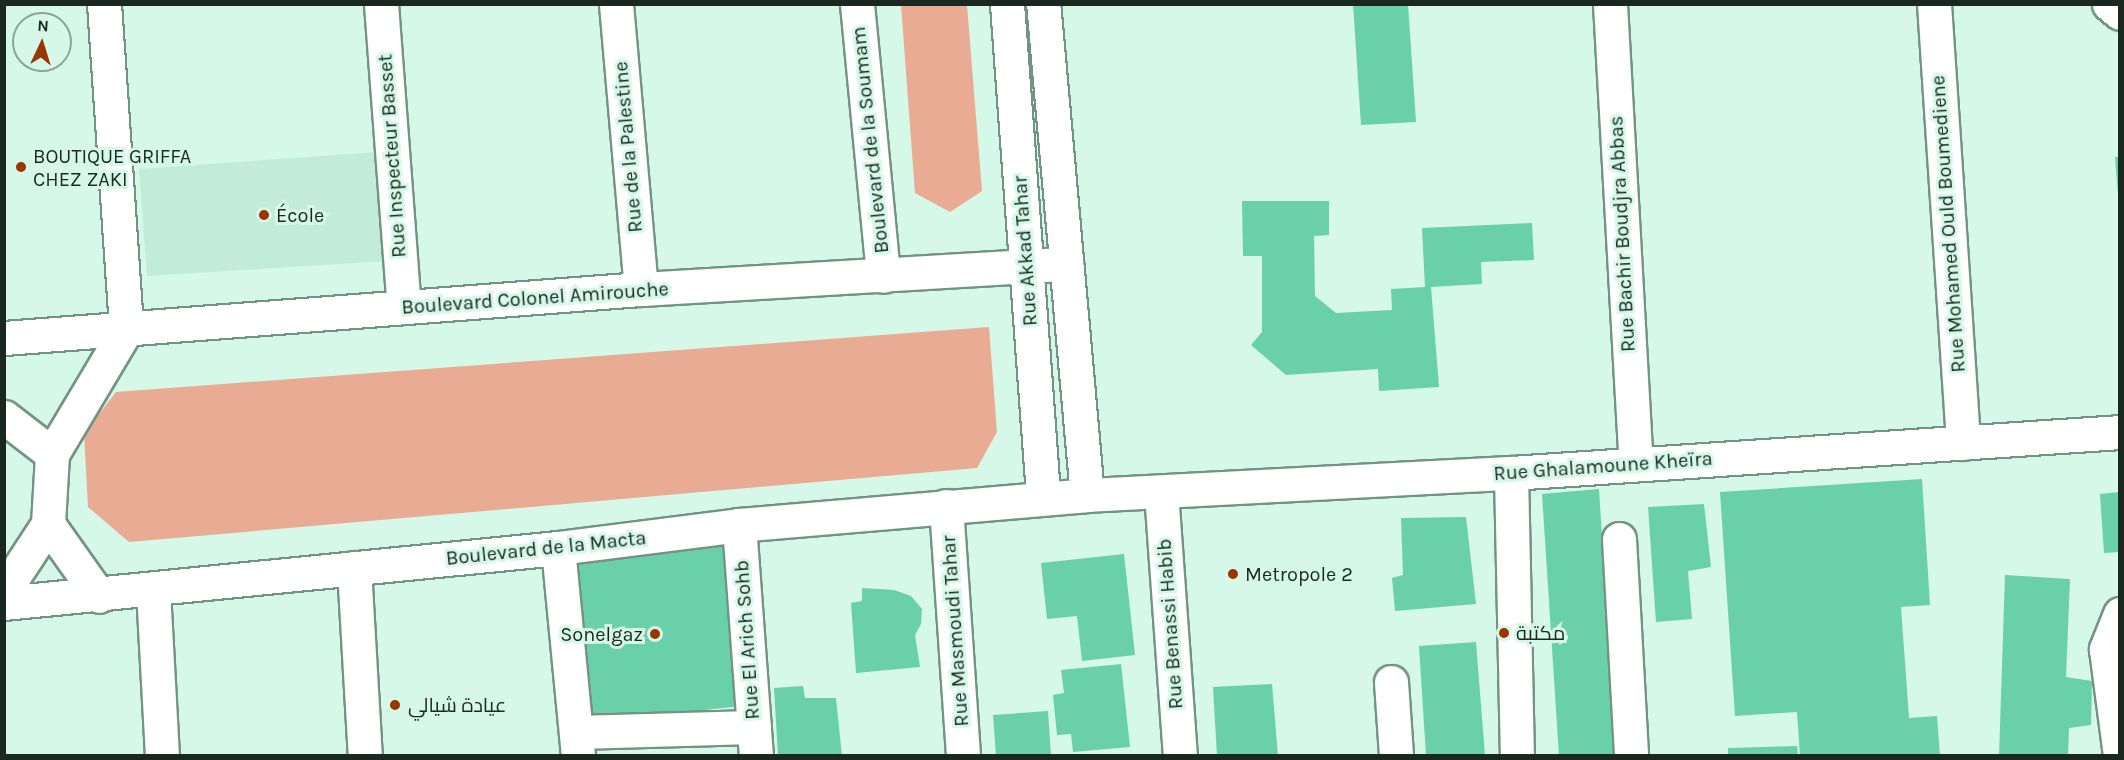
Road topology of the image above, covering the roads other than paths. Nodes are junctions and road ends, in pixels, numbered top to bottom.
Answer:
1 (104, 4) edge
2 (381, 4) edge
3 (616, 4) edge
4 (857, 4) edge
5 (1007, 4) edge
6 (1043, 4) edge
7 (1610, 4) edge
8 (1934, 4) edge
9 (2109, 4) edge
10 (2120, 13) edge
11 (1066, 264) junction
12 (1026, 267) junction
13 (884, 276) junction
14 (641, 289) junction
15 (404, 307) junction
16 (126, 330) junction
17 (4, 338) edge
18 (4, 417) edge
19 (2120, 432) edge
20 (1963, 443) junction
21 (52, 454) junction
22 (1636, 464) junction
23 (1511, 473) junction
24 (1161, 492) junction
25 (1087, 495) junction
26 (1043, 497) junction
27 (946, 506) junction
28 (48, 524) junction
29 (739, 525) junction
30 (1619, 539) dead end
31 (558, 548) junction
32 (354, 568) junction
33 (153, 590) junction
34 (4, 591) edge
35 (99, 596) junction
36 (4, 603) edge
37 (2120, 614) edge
38 (1391, 682) dead end
39 (755, 741) edge
40 (577, 744) edge
41 (2120, 755) edge
42 (162, 756) edge
43 (366, 756) edge
44 (963, 756) edge
45 (1180, 756) edge
46 (1396, 756) edge
47 (1517, 756) edge
48 (1631, 756) edge

1 - 16 street
2 - 15 street, Rue Inspecteur Basset
3 - 14 street, Rue de la Palestine
4 - 13 street, Boulevard de la Soumam
5 - 12 street, Rue Akkad Tahar
6 - 11 street, Rue Akkad Tahar
7 - 22 street, Rue Bachir Boudjra Abbas
8 - 20 street, Rue Mohamed Ould Boumediene
9 - 10 street
11 - 12 street, Boulevard Colonel Amirouche
11 - 25 street, Rue Akkad Tahar
12 - 13 street, Boulevard Colonel Amirouche
12 - 26 street, Rue Akkad Tahar
13 - 14 street, Boulevard Colonel Amirouche
14 - 15 street, Boulevard Colonel Amirouche
15 - 16 street, Boulevard Colonel Amirouche
16 - 17 street, Boulevard Colonel Amirouche
16 - 21 street
18 - 21 street
19 - 20 street, Rue Ghalamoune Kheïra
20 - 22 street, Rue Ghalamoune Kheïra
21 - 28 street
22 - 23 street, Rue Ghalamoune Kheïra
23 - 24 street, Rue Ghalamoune Kheïra
23 - 47 street
24 - 25 street, Rue Ghalamoune Kheïra
24 - 45 street, Rue Benassi Habib
25 - 26 street, Boulevard de la Macta
26 - 27 street, Boulevard de la Macta
27 - 29 street, Boulevard de la Macta
27 - 44 street, Rue Masmoudi Tahar
28 - 34 street
28 - 35 street
29 - 31 street, Boulevard de la Macta
29 - 39 street, Rue El Arich Sohb
30 - 48 street
31 - 32 street, Boulevard de la Macta
31 - 40 street
32 - 33 street, Boulevard de la Macta
32 - 43 street
33 - 35 street, Boulevard de la Macta
33 - 42 street
35 - 36 street, Boulevard de la Macta
37 - 41 street
38 - 46 street
39 - 40 street

